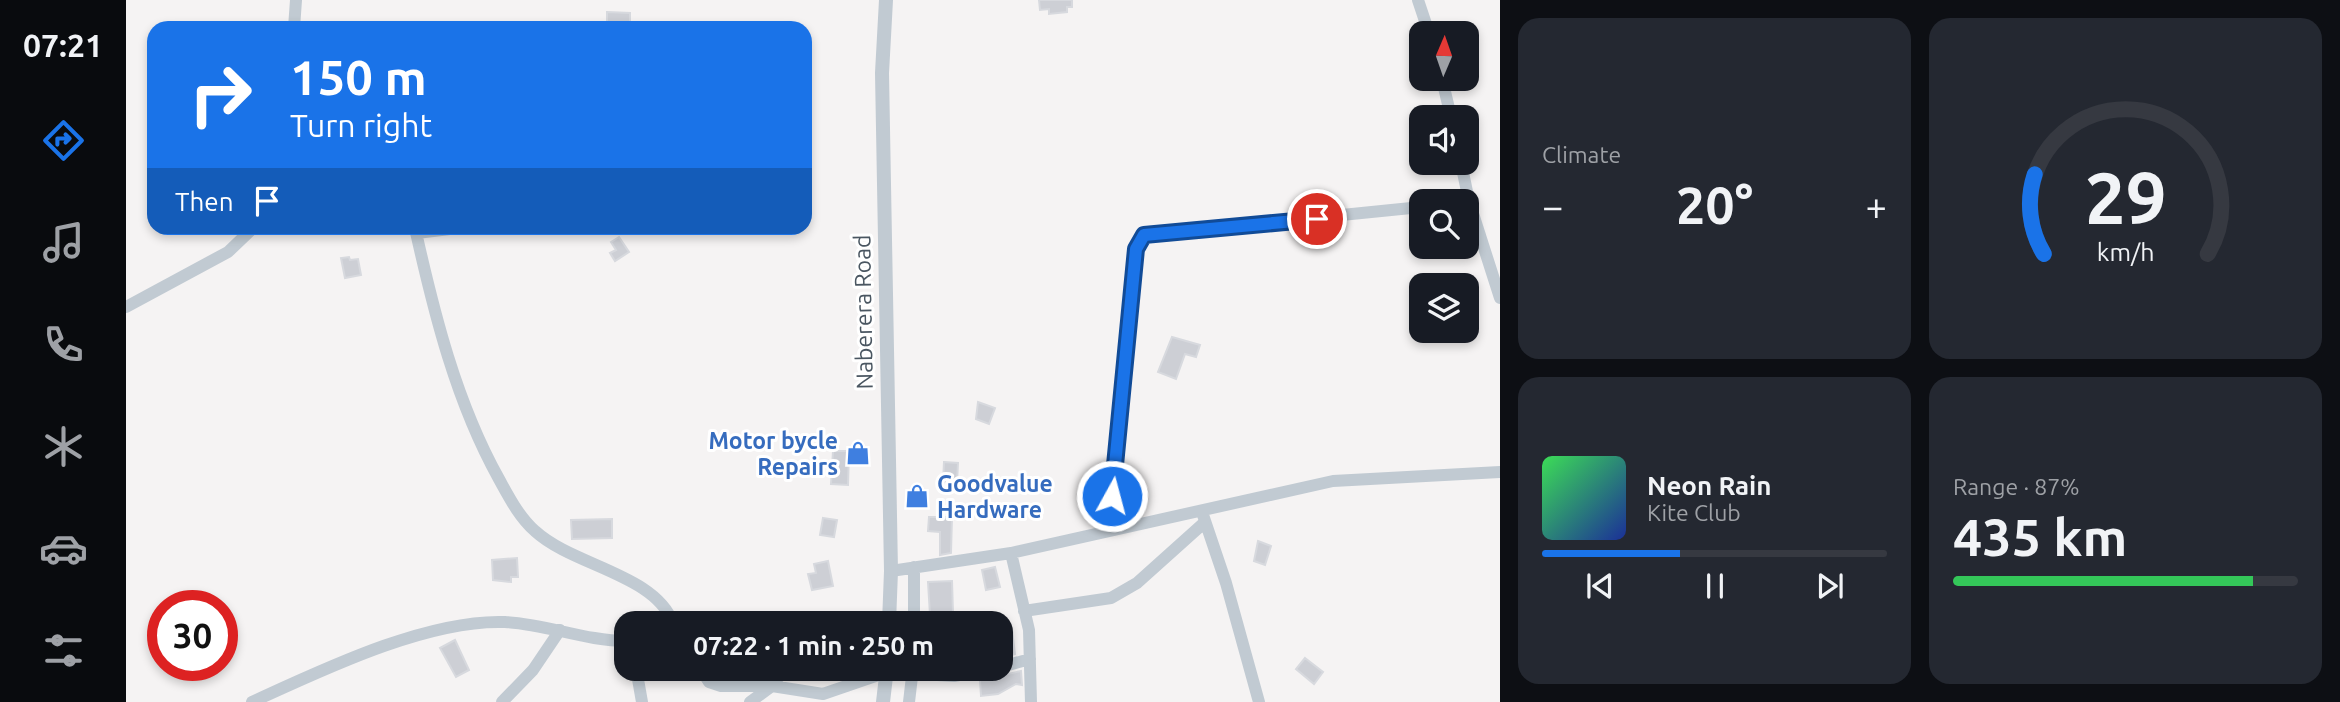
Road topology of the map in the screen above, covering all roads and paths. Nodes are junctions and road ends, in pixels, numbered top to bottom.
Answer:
1 (296, 0) edge
2 (886, 0) edge
3 (1418, 0) edge
4 (294, 21) edge
5 (1425, 21) edge
6 (1409, 208) edge
7 (246, 235) edge
8 (417, 235) edge
9 (1479, 236) edge
10 (1500, 298) edge
11 (126, 307) edge
12 (1500, 472) edge
13 (1203, 515) junction
14 (1104, 531) junction
15 (1011, 554) junction
16 (914, 567) junction
17 (891, 571) junction
18 (667, 611) edge
19 (889, 611) edge
20 (914, 611) edge
21 (1024, 611) junction
22 (560, 630) junction
23 (614, 639) edge
24 (1030, 659) junction
25 (1013, 664) edge
26 (638, 681) edge
27 (708, 681) edge
28 (768, 681) edge
29 (866, 681) edge
30 (886, 681) edge
31 (912, 681) edge
32 (777, 687) junction
33 (835, 697) edge
34 (252, 702) edge
35 (502, 702) edge
36 (642, 702) edge
37 (750, 702) edge
38 (883, 702) edge
39 (909, 702) edge
40 (1031, 702) edge
41 (1259, 702) edge

1 - 4 street
2 - 17 street, Naberera Road
3 - 5 street
6 - 14 street
7 - 11 street
8 - 18 street
9 - 10 street
12 - 13 street
13 - 14 street
13 - 21 street
13 - 41 street
14 - 15 street
15 - 16 street
15 - 21 street
16 - 17 street
16 - 20 street
17 - 19 street, Naberera Road
21 - 24 street
22 - 23 street
22 - 34 street
22 - 35 street
24 - 25 street
24 - 40 street
26 - 36 street
27 - 32 street
28 - 32 street
29 - 33 street
30 - 38 street
31 - 39 street
32 - 33 street
32 - 37 street

